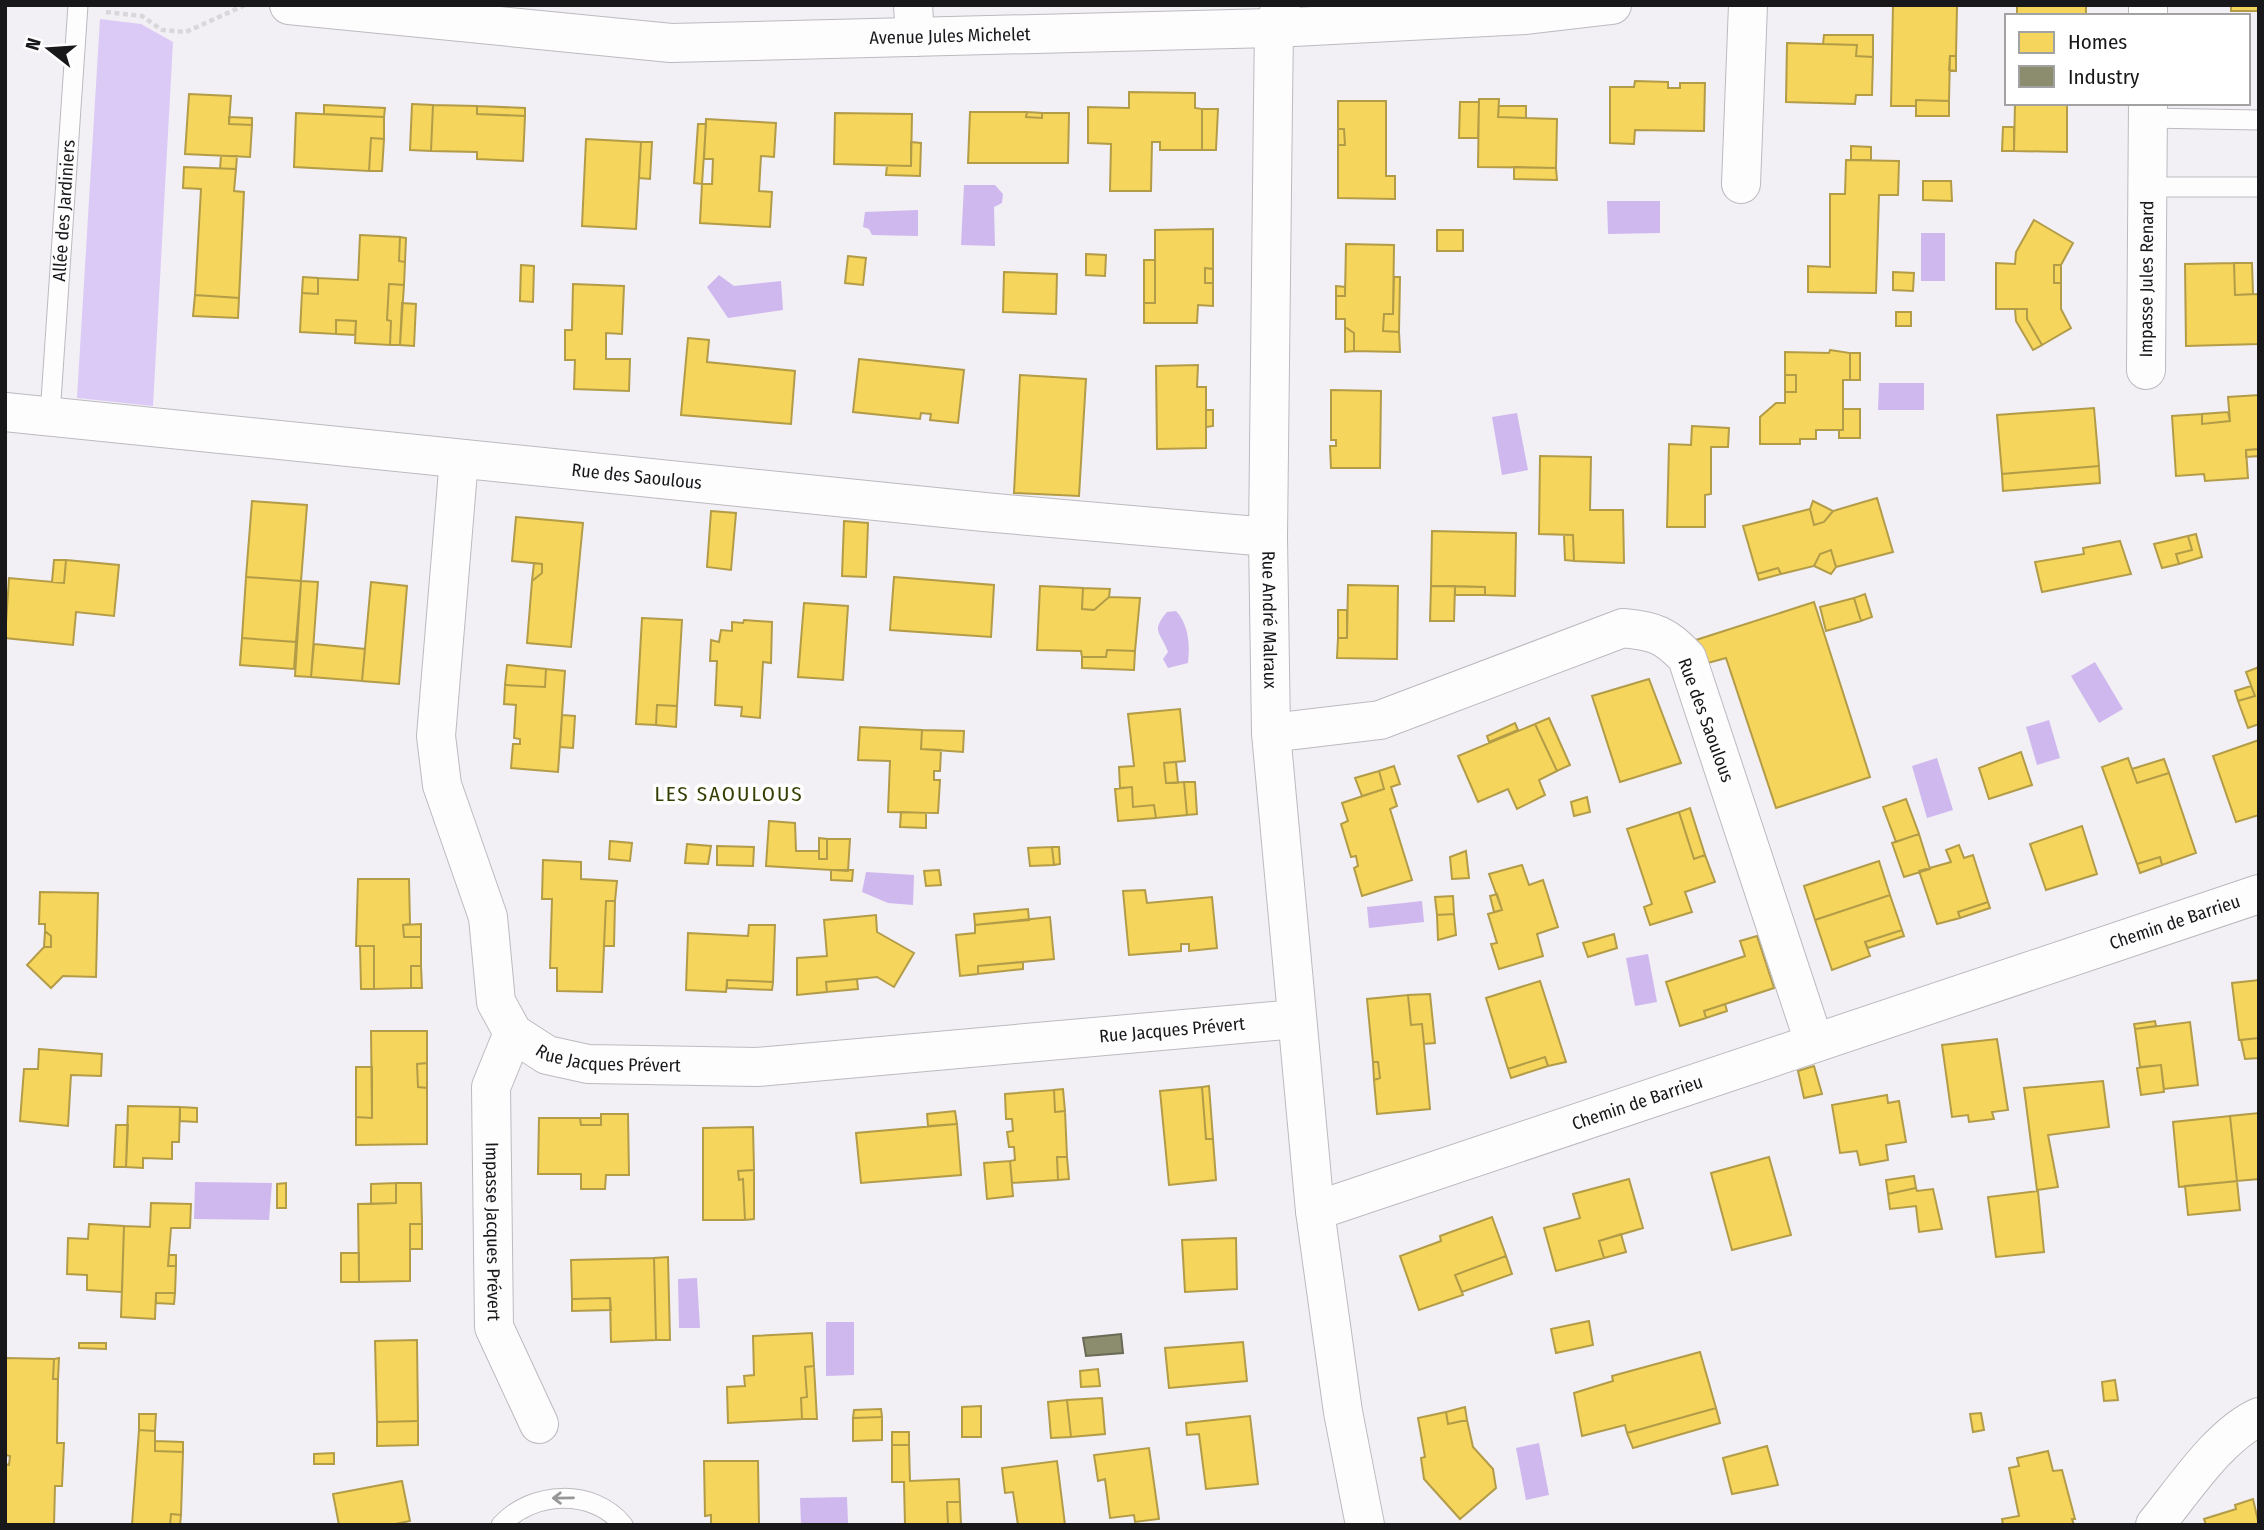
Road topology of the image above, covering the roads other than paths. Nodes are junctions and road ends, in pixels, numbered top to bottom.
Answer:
1 (289, 5) edge
2 (1612, 5) edge
3 (1748, 5) edge
4 (78, 7) edge
5 (1274, 13) edge
6 (914, 21) edge
7 (2148, 111) edge
8 (2259, 120) edge
9 (1741, 184) dead end
10 (2147, 187) junction
11 (2259, 187) edge
12 (2146, 370) dead end
13 (5, 412) edge
14 (50, 415) junction
15 (459, 459) junction
16 (1268, 537) junction
17 (1271, 733) junction
18 (2259, 894) edge
19 (1296, 1019) junction
20 (513, 1033) junction
21 (1814, 1042) junction
22 (1315, 1212) junction
23 (2259, 1417) edge
24 (539, 1424) dead end
25 (501, 1525) edge
26 (622, 1525) edge
27 (1365, 1525) edge
28 (2155, 1525) edge

1 - 6 street, Avenue Jules Michelet
2 - 5 street, Avenue Jules Michelet
3 - 9 street
4 - 14 lane, Allée des Jardiniers
5 - 6 street, Avenue Jules Michelet
5 - 16 street, Rue André Malraux
7 - 8 lane, Impasse Jules Renard
7 - 10 street, Impasse Jules Renard
10 - 11 lane, Impasse Jules Renard
10 - 12 street, Impasse Jules Renard
13 - 14 street, Rue des Saoulous
14 - 15 street, Rue des Saoulous
15 - 16 street, Rue des Saoulous
15 - 20 street, Rue Jacques Prévert
16 - 17 street, Rue André Malraux
17 - 19 street, Rue André Malraux
17 - 21 street, Rue des Saoulous
18 - 21 street, Chemin de Barrieu
19 - 20 street, Rue Jacques Prévert
19 - 22 street, Rue André Malraux
20 - 24 street, Impasse Jacques Prévert
21 - 22 street, Chemin de Barrieu
22 - 27 street
23 - 28 street
26 -> 25 lane

